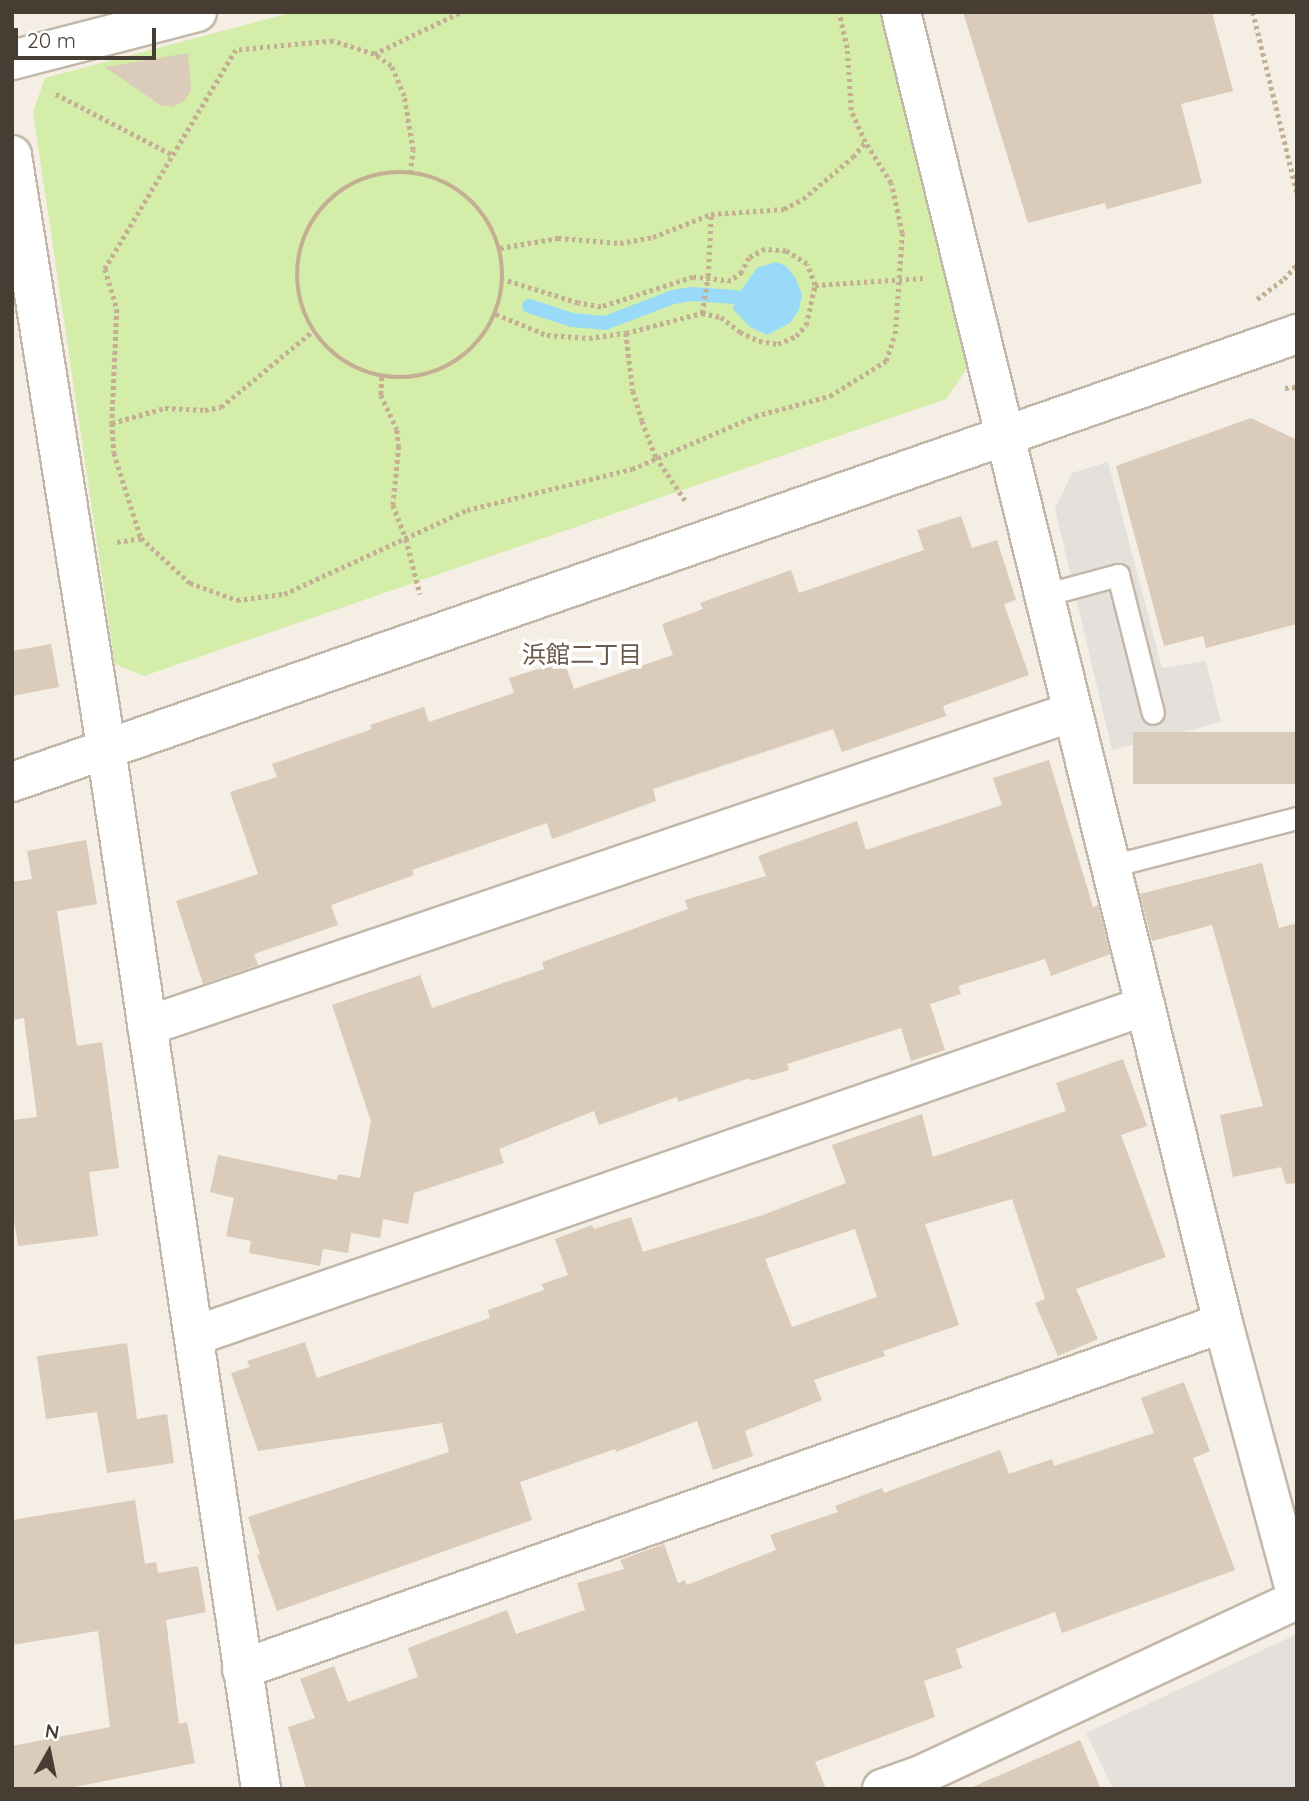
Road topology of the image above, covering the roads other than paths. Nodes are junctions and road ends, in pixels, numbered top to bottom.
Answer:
1 (198, 12) edge
2 (901, 12) edge
3 (12, 60) edge
4 (12, 155) edge
5 (1297, 334) edge
6 (1005, 435) junction
7 (1044, 595) junction
8 (1072, 712) junction
9 (1153, 713) dead end
10 (106, 749) junction
11 (12, 782) edge
12 (1297, 818) edge
13 (1111, 866) junction
14 (1145, 1006) junction
15 (147, 1026) junction
16 (1223, 1323) junction
17 (194, 1336) junction
18 (1297, 1599) edge
19 (242, 1669) junction
20 (261, 1789) edge
21 (882, 1789) edge

1 - 3 street
2 - 6 street
4 - 10 street
5 - 6 street
6 - 7 street
6 - 10 street
7 - 8 street
7 - 9 lane
8 - 13 street
8 - 15 street
10 - 11 street
10 - 15 street
12 - 13 lane
13 - 14 street
14 - 16 street
14 - 17 street
15 - 17 street
16 - 18 street
16 - 19 street
17 - 19 street
18 - 21 street
19 - 20 street

